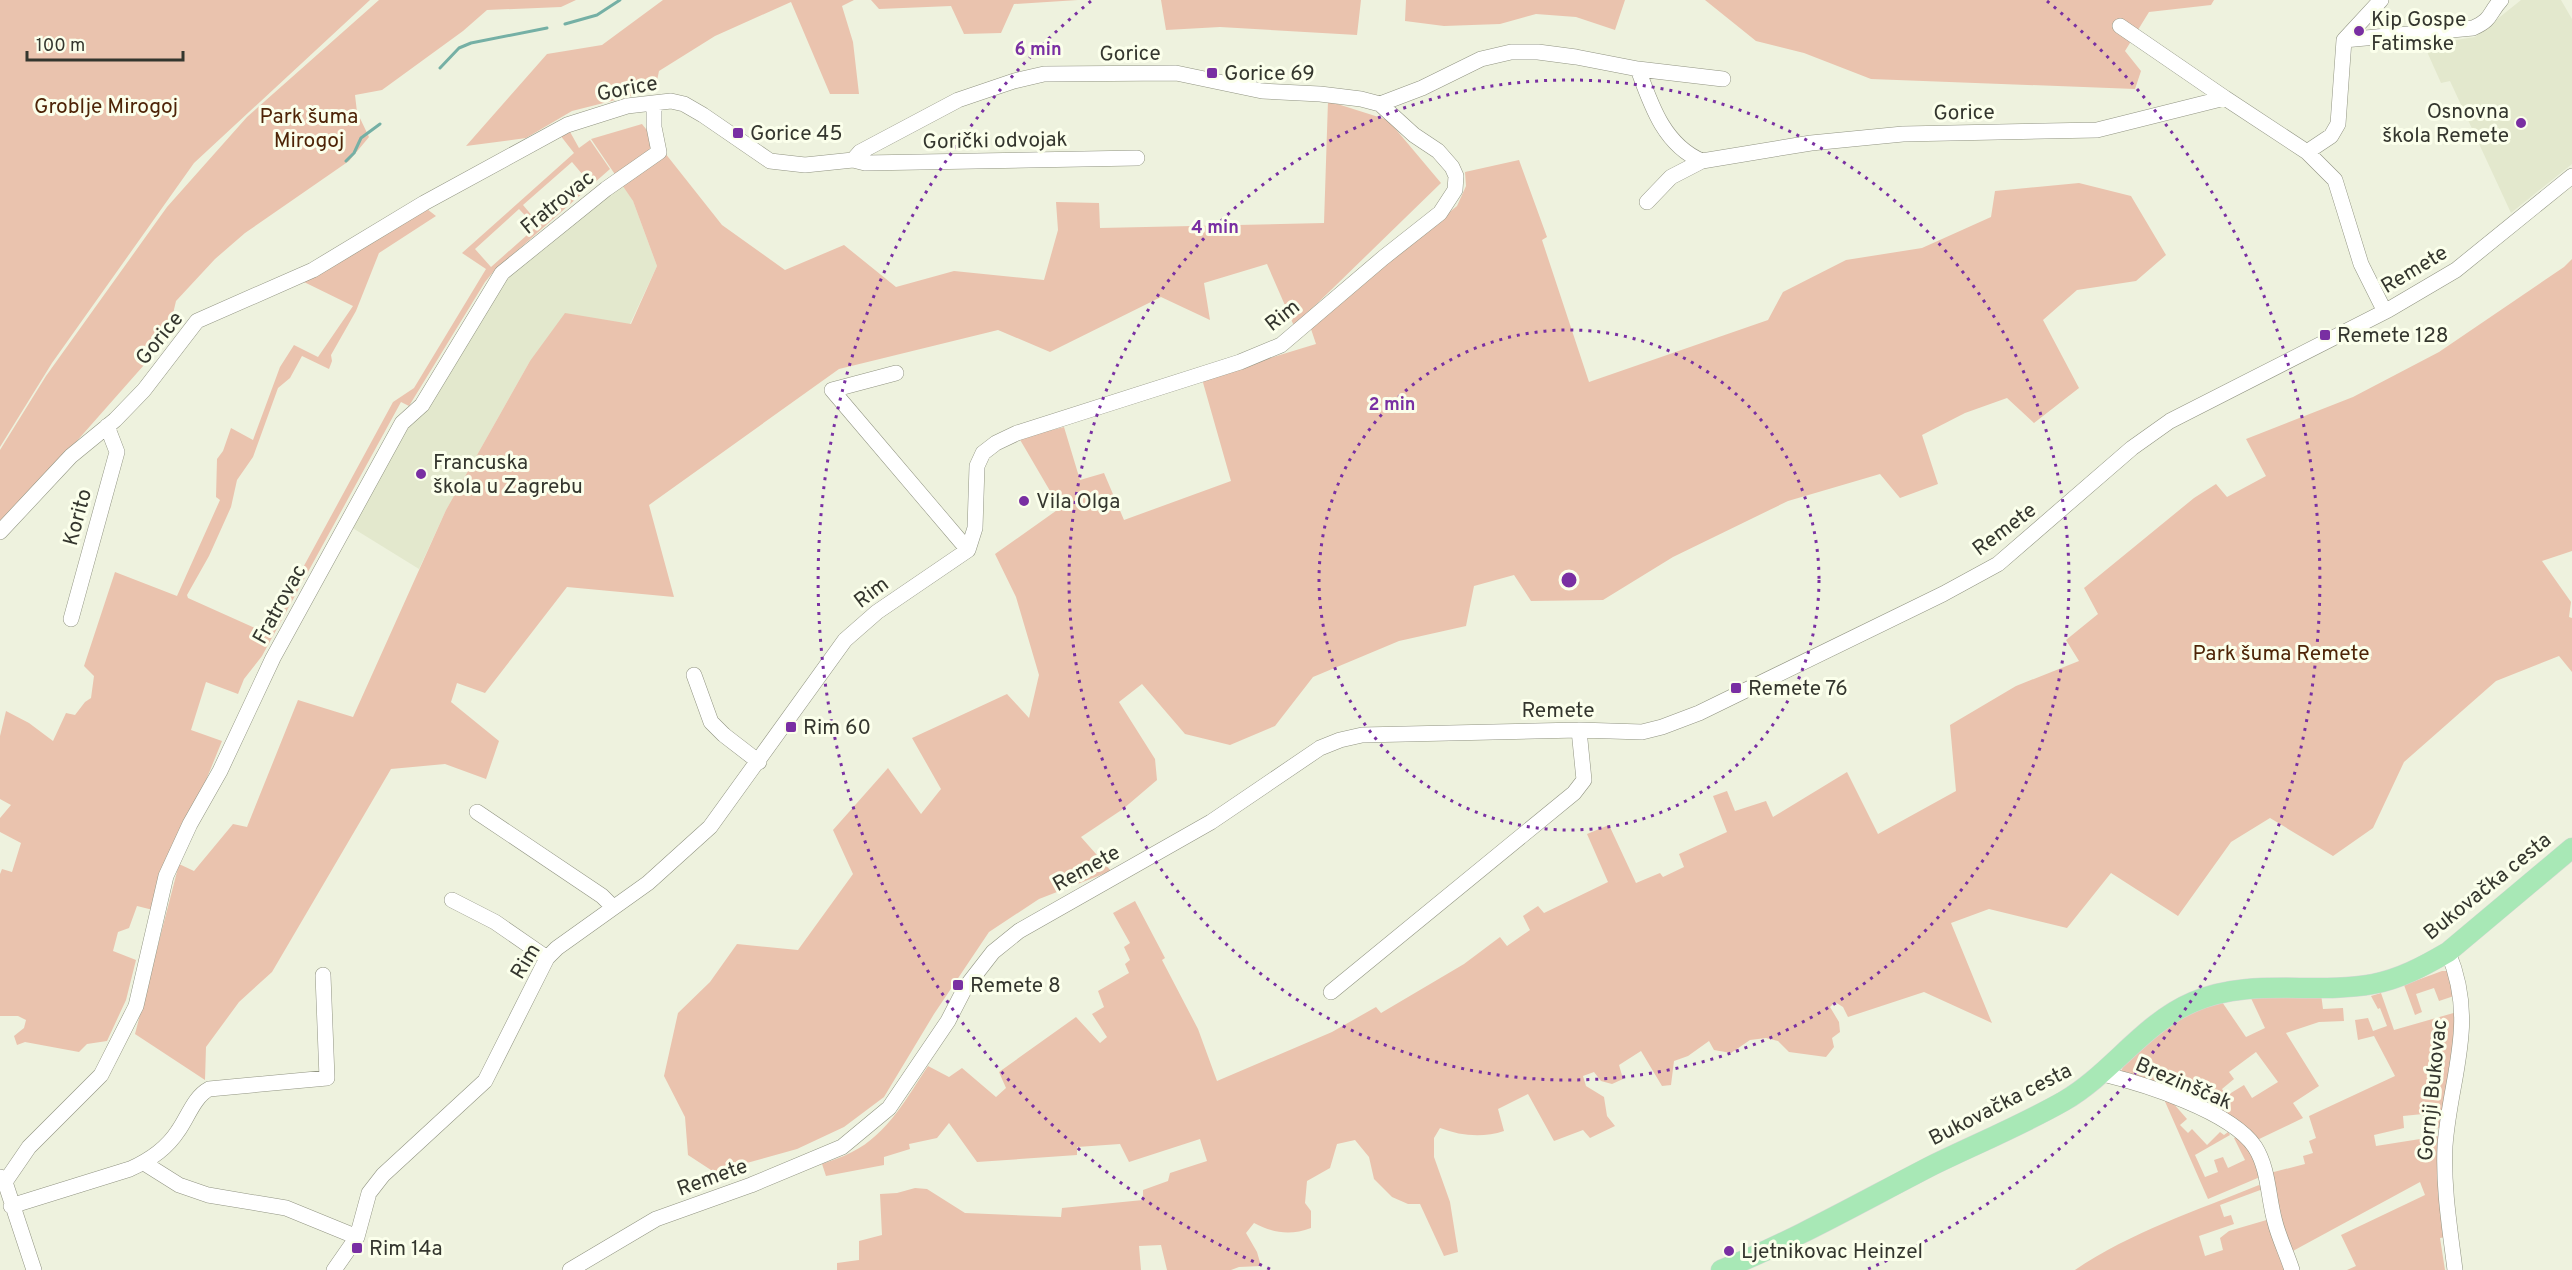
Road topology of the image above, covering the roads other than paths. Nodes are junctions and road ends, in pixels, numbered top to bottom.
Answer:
1 (2381, 0) edge
2 (2501, 0) edge
3 (2120, 26) dead end
4 (2344, 40) junction
5 (1638, 69) junction
6 (1723, 79) dead end
7 (2225, 98) junction
8 (654, 103) junction
9 (1380, 104) junction
10 (2307, 152) junction
11 (1137, 158) dead end
12 (853, 160) junction
13 (1702, 161) junction
14 (2572, 176) edge
15 (1647, 202) dead end
16 (2388, 310) junction
17 (896, 374) dead end
18 (107, 426) junction
19 (0, 532) edge
20 (968, 550) junction
21 (71, 619) dead end
22 (694, 675) dead end
23 (1579, 730) junction
24 (759, 762) junction
25 (477, 812) dead end
26 (2572, 848) edge
27 (452, 900) dead end
28 (613, 907) junction
29 (2448, 952) junction
30 (547, 958) junction
31 (323, 975) dead end
32 (1331, 992) dead end
33 (2103, 1074) junction
34 (144, 1163) junction
35 (3, 1180) edge
36 (11, 1206) junction
37 (357, 1237) junction
38 (34, 1270) edge
39 (334, 1270) edge
40 (570, 1270) edge
41 (1721, 1270) edge
42 (2292, 1270) edge
43 (2455, 1270) edge

1 - 4 street
2 - 4 street
3 - 7 street
4 - 10 street
5 - 6 street
5 - 9 street
5 - 13 street
7 - 10 street
7 - 13 street, Gorice
8 - 12 street, Gorice
8 - 18 street, Gorice
8 - 35 street, Fratrovac
9 - 12 street, Gorice
9 - 20 street, Rim
10 - 16 street
11 - 12 street, Gorički odvojak
13 - 15 street, Gorice
14 - 16 street, Remete
16 - 23 street, Remete
17 - 20 street
18 - 19 street, Gorice
18 - 21 street, Korito
20 - 24 street, Rim
22 - 24 street
23 - 32 street
23 - 40 street, Remete
24 - 28 street, Rim
25 - 28 street
26 - 29 main road, Bukovačka cesta
27 - 30 street
28 - 30 street, Rim
29 - 33 main road, Bukovačka cesta
29 - 43 street, Gornji Bukovac
30 - 37 street, Rim
31 - 34 street
33 - 41 main road, Bukovačka cesta
33 - 42 street, Brezinščak
34 - 36 street
34 - 37 street
35 - 36 street
36 - 38 street
37 - 39 street, Rim

